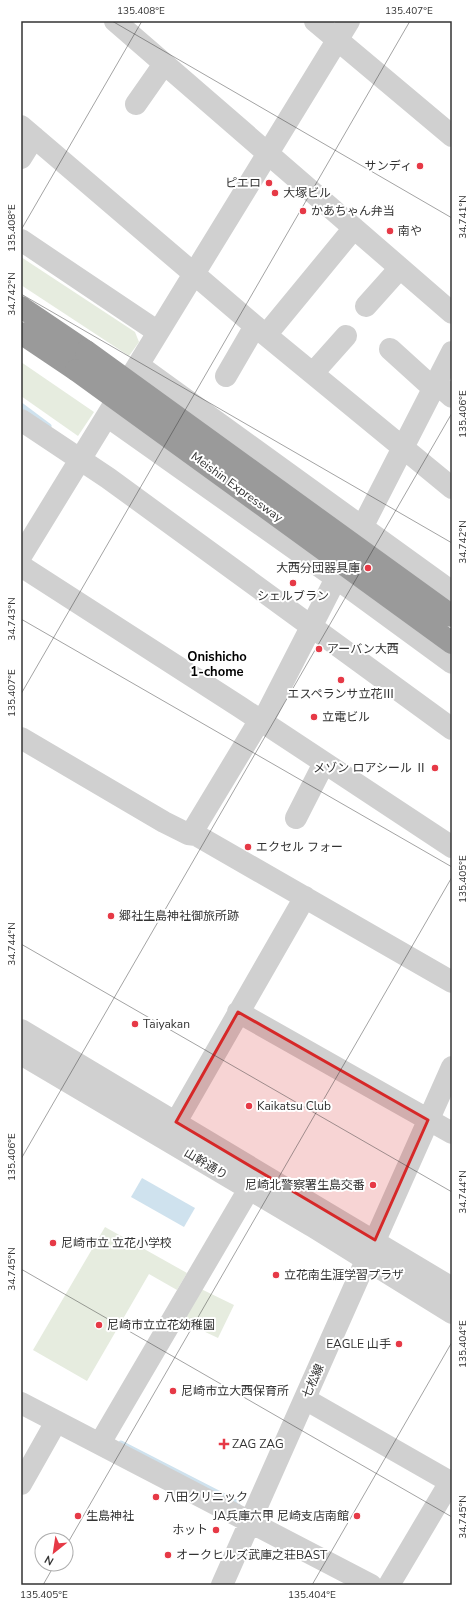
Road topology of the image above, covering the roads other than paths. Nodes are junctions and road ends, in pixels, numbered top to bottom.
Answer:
1 (315, 21) edge
2 (349, 21) edge
3 (117, 22) edge
4 (338, 40) junction
5 (164, 64) junction
6 (136, 104) dead end
7 (28, 131) edge
8 (452, 136) edge
9 (268, 154) junction
10 (21, 158) edge
11 (354, 228) junction
12 (21, 240) edge
13 (400, 268) junction
14 (194, 274) junction
15 (366, 306) dead end
16 (21, 307) edge
17 (452, 313) edge
18 (260, 330) junction
19 (158, 332) junction
20 (21, 333) edge
21 (346, 336) dead end
22 (390, 349) dead end
23 (452, 352) edge
24 (81, 361) junction
25 (138, 365) junction
26 (313, 373) junction
27 (226, 376) dead end
28 (440, 389) edge
29 (106, 416) junction
30 (21, 420) edge
31 (403, 448) junction
32 (80, 460) junction
33 (452, 488) edge
34 (362, 527) junction
35 (21, 556) edge
36 (21, 566) edge
37 (336, 578) junction
38 (452, 592) edge
39 (452, 616) edge
40 (312, 625) junction
41 (452, 643) edge
42 (452, 663) edge
43 (261, 721) junction
44 (452, 728) edge
45 (21, 738) edge
46 (324, 764) junction
47 (296, 818) dead end
48 (191, 834) junction
49 (452, 847) edge
50 (305, 897) junction
51 (452, 982) edge
52 (238, 1012) junction
53 (21, 1030) edge
54 (21, 1054) edge
55 (452, 1067) edge
56 (428, 1120) junction
57 (176, 1122) junction
58 (452, 1133) edge
59 (249, 1189) junction
60 (375, 1240) junction
61 (367, 1260) junction
62 (452, 1288) edge
63 (452, 1313) edge
64 (305, 1399) junction
65 (21, 1404) edge
66 (56, 1422) junction
67 (105, 1434) dead end
68 (451, 1482) edge
69 (21, 1484) edge
70 (251, 1522) junction
71 (222, 1585) edge
72 (371, 1585) edge
73 (389, 1585) edge

1 - 4 street
2 - 4 street
3 - 5 street
4 - 8 street
4 - 9 street
5 - 6 street
5 - 9 street
7 - 10 street
7 - 14 street
9 - 11 street
9 - 14 street
11 - 13 street
11 - 18 street
12 - 19 street
13 - 15 street
13 - 17 street
14 - 18 street
14 - 19 street
16 - 24 highway, Meishin Expressway
18 - 26 street
18 - 27 street
19 - 25 street
20 - 24 highway, Meishin Expressway
21 - 26 street
22 - 28 street
23 - 28 street
24 - 39 highway, Meishin Expressway, bridge
24 - 41 highway, Meishin Expressway, bridge
25 - 29 street
25 - 34 street
26 - 31 street
28 - 31 street
29 - 32 street
29 - 37 street
30 - 32 street
31 - 33 street
31 - 34 street
32 - 35 street
32 - 40 street
34 - 37 street
34 - 38 street
36 - 43 street
37 - 40 street
37 - 42 street
40 - 43 street
40 - 44 street
43 - 46 street
43 - 48 street
45 - 48 street
46 - 47 street
46 - 49 street
48 - 50 street
50 - 51 street
50 - 52 street
52 - 56 street
52 - 57 street
53 - 57 street, 山幹通り
54 - 59 street, 山幹通り
55 - 56 street, 七松線
56 - 58 street
56 - 60 street, 七松線
57 - 60 street, 山幹通り
59 - 61 street, 山幹通り
59 - 67 street
60 - 61 street, 七松線
60 - 62 street, 山幹通り
61 - 63 street, 山幹通り
61 - 64 street, 七松線
64 - 68 street
64 - 70 street, 七松線
65 - 66 street
66 - 69 street
66 - 70 street
68 - 73 street
70 - 71 street, 七松線
70 - 72 street

